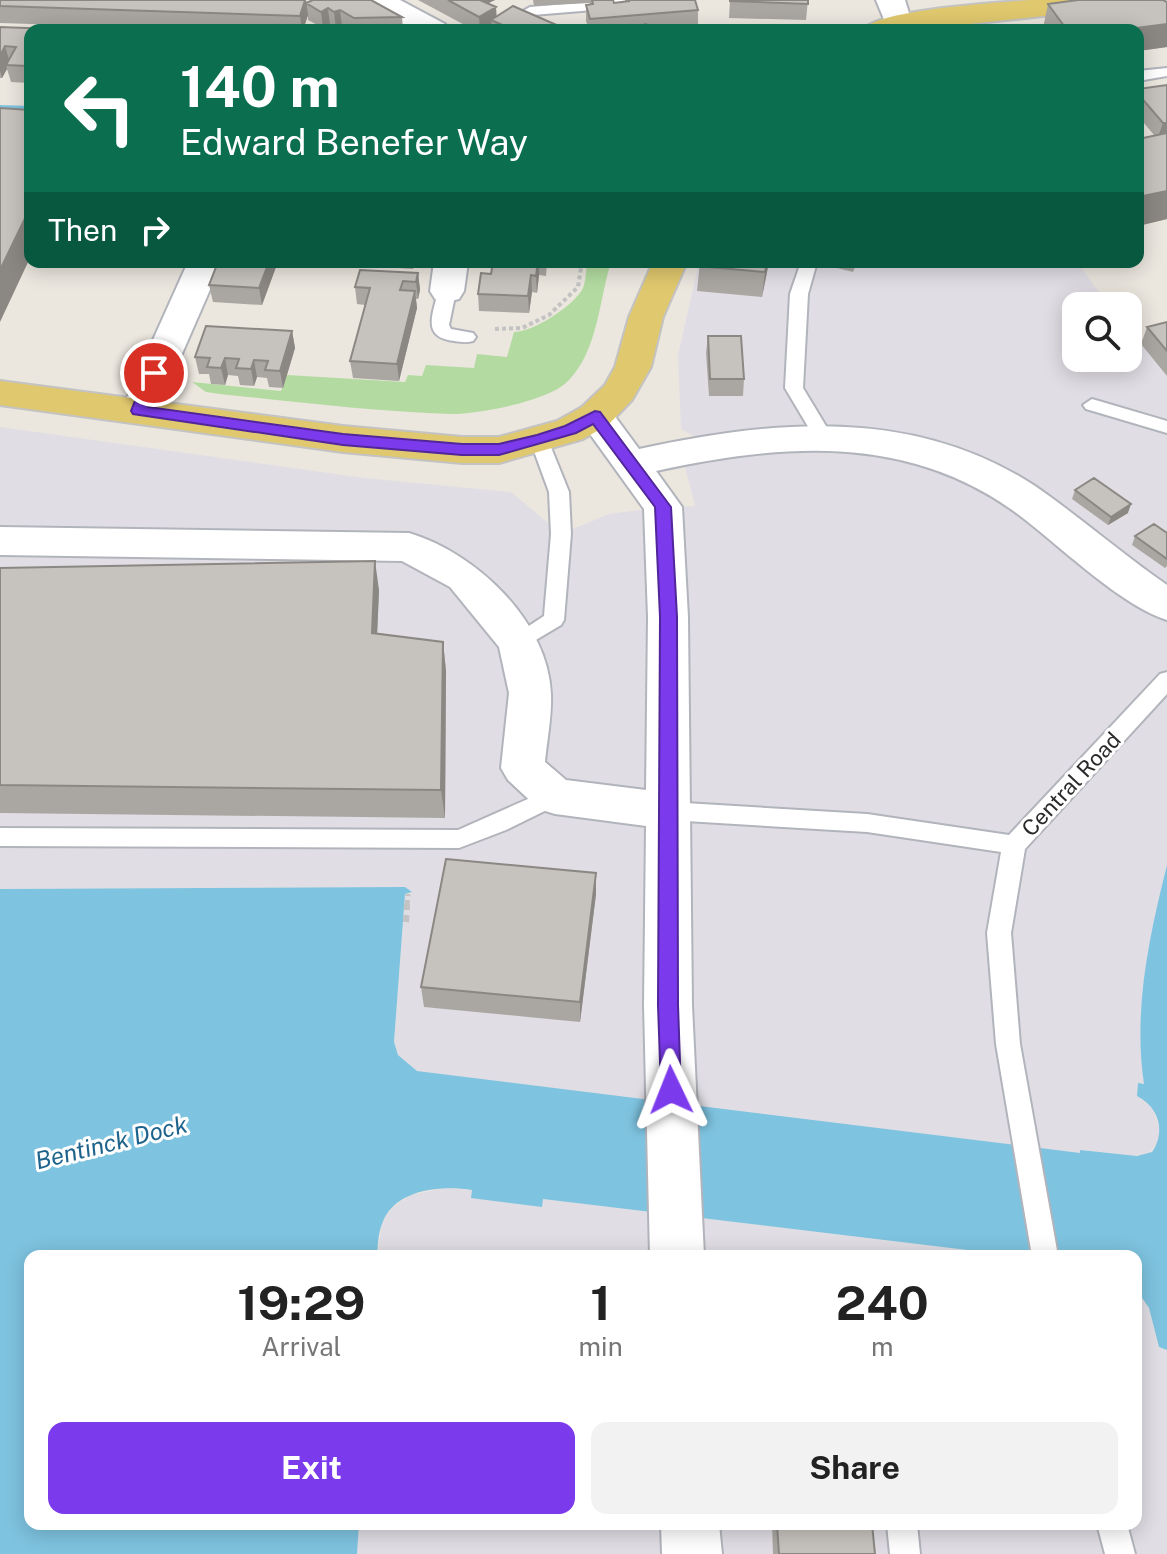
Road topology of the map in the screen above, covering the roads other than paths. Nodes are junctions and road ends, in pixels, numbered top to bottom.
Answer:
1 (379, 0) edge
2 (667, 0) edge
3 (1116, 3) edge
4 (889, 18) edge
5 (424, 24) edge
6 (507, 24) edge
7 (1167, 72) edge
8 (1144, 75) edge
9 (203, 268) edge
10 (645, 268) edge
11 (667, 268) edge
12 (807, 268) edge
13 (449, 276) edge
14 (646, 317) junction
15 (467, 337) road end
16 (0, 393) edge
17 (1092, 405) dead end
18 (139, 411) junction
19 (595, 416) junction
20 (1167, 427) edge
21 (823, 436) junction
22 (539, 440) junction
23 (632, 463) junction
24 (0, 541) edge
25 (1167, 605) edge
26 (519, 642) junction
27 (1167, 680) edge
28 (555, 796) junction
29 (669, 811) junction
30 (0, 837) edge
31 (1014, 845) junction
32 (677, 1243) edge
33 (1044, 1250) edge
34 (690, 1530) edge
35 (903, 1530) edge
36 (1114, 1530) edge
37 (692, 1554) edge
38 (905, 1554) edge
39 (1120, 1554) edge

1 - 5 street
2 - 6 lane
3 - 4 main road
7 - 8 lane
9 - 18 street
10 - 14 main road
11 - 14 main road
12 - 21 lane
13 - 15 lane
14 - 19 main road
16 - 18 main road
17 - 20 lane
18 - 22 main road
19 - 22 main road
19 - 23 street
21 - 23 street
21 - 25 street
22 - 26 lane
23 - 29 street
24 - 26 street
26 - 28 street
27 - 31 lane, Central Road
28 - 29 street
28 - 30 lane
29 - 31 lane
29 - 32 street
31 - 33 lane, Central Road
34 - 37 street
35 - 38 lane
36 - 39 lane

